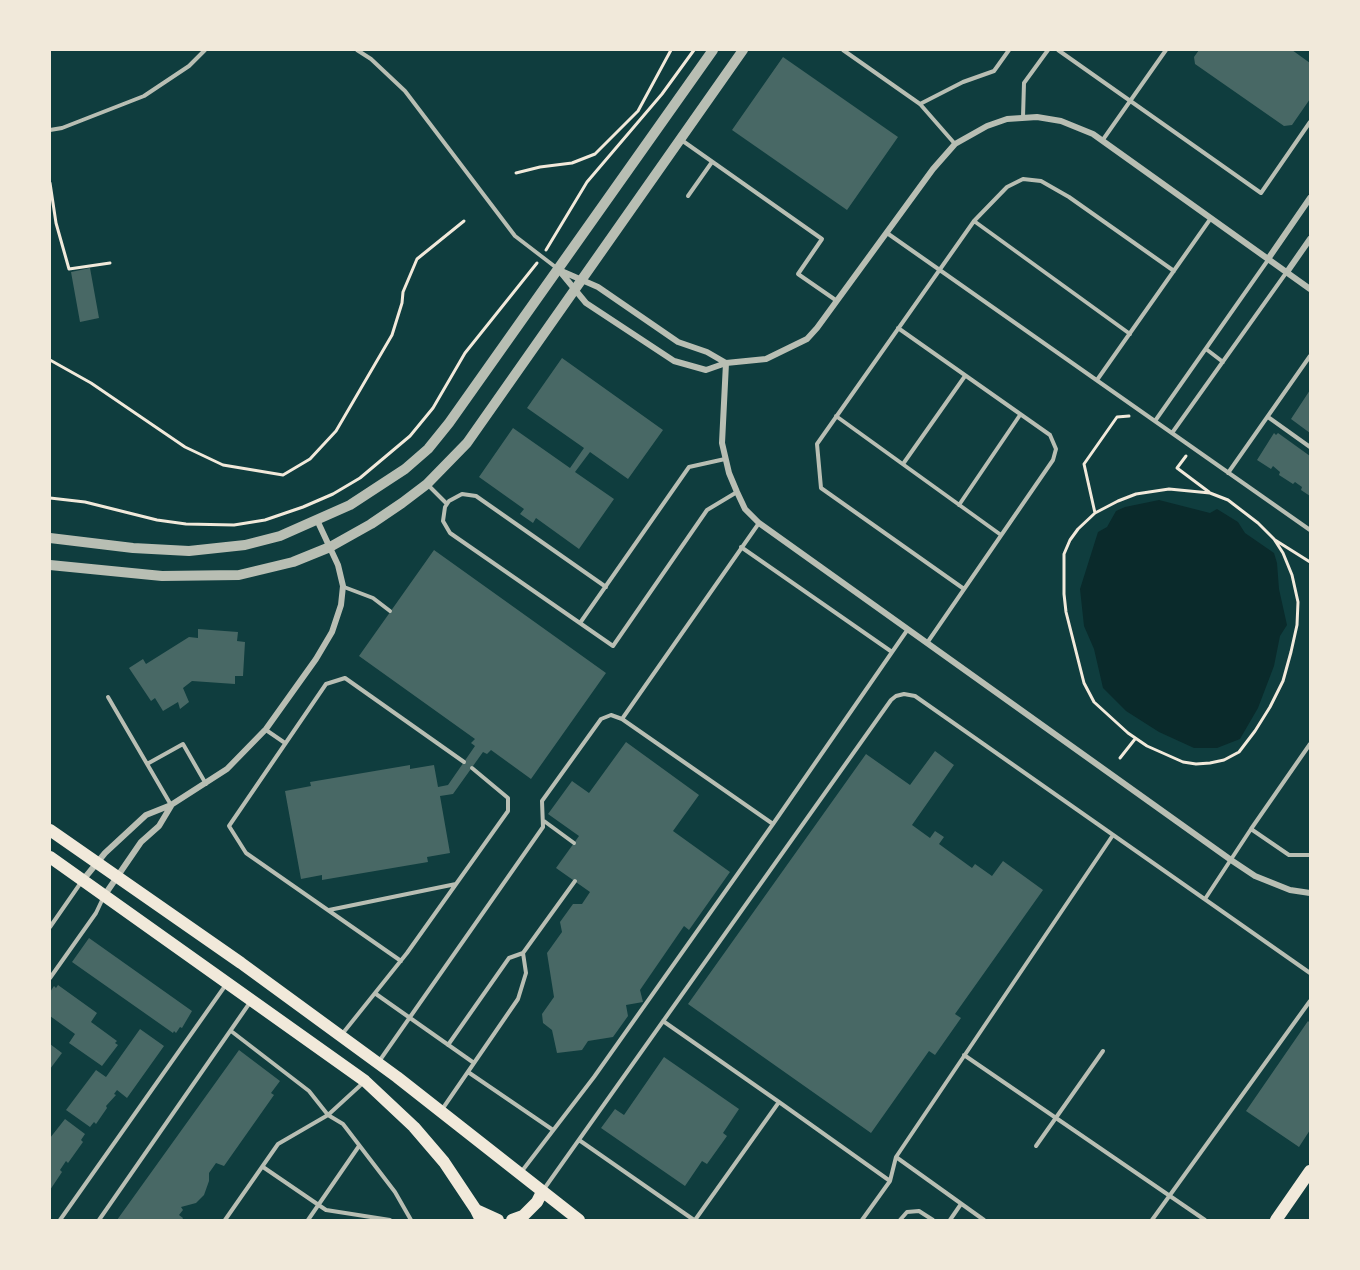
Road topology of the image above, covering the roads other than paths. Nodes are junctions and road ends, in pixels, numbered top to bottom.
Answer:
1 (205, 50) edge
2 (357, 50) edge
3 (713, 50) edge
4 (744, 50) edge
5 (843, 50) edge
6 (1009, 50) edge
7 (1048, 50) edge
8 (1058, 50) edge
9 (1167, 50) edge
10 (1130, 101) junction
11 (920, 104) junction
12 (1023, 117) junction
13 (1311, 122) edge
14 (50, 130) edge
15 (680, 139) junction
16 (1102, 141) junction
17 (955, 144) junction
18 (712, 162) junction
19 (688, 196) dead end
20 (1311, 198) edge
21 (1211, 218) junction
22 (974, 221) junction
23 (887, 233) junction
24 (1311, 239) edge
25 (1268, 259) junction
26 (558, 270) junction
27 (939, 270) junction
28 (1174, 271) junction
29 (1287, 272) junction
30 (578, 284) junction
31 (1311, 289) edge
32 (837, 301) junction
33 (898, 328) junction
34 (1130, 334) junction
35 (1206, 349) junction
36 (1311, 356) edge
37 (1223, 362) junction
38 (726, 363) junction
39 (1308, 363) edge
40 (965, 376) junction
41 (1097, 380) junction
42 (1020, 415) junction
43 (836, 417) junction
44 (1268, 417) junction
45 (1155, 421) junction
46 (1172, 433) junction
47 (1311, 447) edge
48 (725, 459) junction
49 (903, 464) junction
50 (1228, 473) junction
51 (427, 484) junction
52 (737, 492) junction
53 (447, 504) junction
54 (959, 505) junction
55 (317, 520) junction
56 (759, 523) junction
57 (1311, 530) edge
58 (1001, 535) junction
59 (50, 538) edge
60 (330, 547) junction
61 (741, 547) junction
62 (50, 565) edge
63 (343, 586) junction
64 (606, 587) junction
65 (964, 590) junction
66 (390, 611) dead end
67 (580, 623) junction
68 (908, 629) junction
69 (927, 643) junction
70 (892, 652) junction
71 (108, 698) dead end
72 (622, 719) junction
73 (266, 729) junction
74 (285, 743) junction
75 (1311, 744) edge
76 (464, 762) dead end
77 (147, 764) junction
78 (472, 768) dead end
79 (206, 784) junction
80 (171, 805) junction
81 (544, 821) junction
82 (773, 824) junction
83 (1251, 829) junction
84 (50, 830) edge
85 (1113, 835) junction
86 (574, 843) dead end
87 (1311, 855) edge
88 (50, 857) edge
89 (1231, 860) junction
90 (97, 864) junction
91 (116, 878) junction
92 (83, 881) junction
93 (575, 881) dead end
94 (457, 884) junction
95 (1311, 893) edge
96 (104, 896) junction
97 (1204, 899) junction
98 (328, 910) junction
99 (50, 927) edge
100 (523, 953) junction
101 (401, 961) junction
102 (1311, 973) edge
103 (50, 978) edge
104 (227, 983) junction
105 (376, 994) junction
106 (252, 1001) junction
107 (1311, 1001) edge
108 (409, 1018) junction
109 (663, 1021) junction
110 (231, 1031) junction
111 (340, 1036) junction
112 (448, 1045) junction
113 (1103, 1050) dead end
114 (964, 1055) junction
115 (378, 1063) junction
116 (474, 1063) junction
117 (468, 1072) junction
118 (365, 1081) junction
119 (779, 1102) junction
120 (441, 1111) junction
121 (328, 1115) junction
122 (1056, 1118) junction
123 (553, 1130) junction
124 (579, 1140) junction
125 (359, 1146) junction
126 (1035, 1146) dead end
127 (896, 1157) junction
128 (262, 1167) junction
129 (1311, 1171) edge
130 (519, 1174) junction
131 (890, 1180) junction
132 (542, 1192) junction
133 (1169, 1196) junction
134 (961, 1204) junction
135 (318, 1205) junction
136 (479, 1215) edge
137 (60, 1221) edge
138 (99, 1221) edge
139 (225, 1221) edge
140 (308, 1221) edge
141 (390, 1221) edge
142 (411, 1221) edge
143 (498, 1221) edge
144 (512, 1221) edge
145 (579, 1221) edge
146 (695, 1221) edge
147 (862, 1221) edge
148 (900, 1221) edge
149 (933, 1221) edge
150 (950, 1221) edge
151 (984, 1221) edge
152 (1152, 1221) edge
153 (1205, 1221) edge
154 (1276, 1221) edge

1 - 14 lane
2 - 26 lane
3 - 26 street
4 - 15 street
5 - 11 lane
6 - 11 lane
7 - 12 lane
8 - 10 lane
9 - 10 lane
10 - 13 lane
10 - 16 lane
11 - 17 lane
12 - 16 street
12 - 17 street
15 - 18 lane
15 - 30 street
16 - 21 street
17 - 23 street
18 - 19 lane
18 - 32 lane
20 - 25 street
21 - 25 street
21 - 28 lane
22 - 27 lane
22 - 28 lane
22 - 34 lane
23 - 27 lane
23 - 32 street
24 - 29 street
25 - 29 street
25 - 35 lane
26 - 30 street
26 - 30 street
26 - 55 street
27 - 33 lane
27 - 41 lane
28 - 34 lane
29 - 31 street
29 - 37 lane
30 - 38 street
30 - 38 street
30 - 51 street
32 - 38 street
33 - 40 lane
33 - 43 lane
34 - 41 lane
35 - 37 lane
35 - 45 lane
36 - 39 lane
37 - 46 lane
38 - 48 street
39 - 44 lane
40 - 42 lane
40 - 49 lane
41 - 45 lane
42 - 54 lane
42 - 58 lane
43 - 49 lane
43 - 65 lane
44 - 47 lane
44 - 50 lane
45 - 46 lane
46 - 50 lane
48 - 52 street
48 - 64 lane
49 - 54 lane
50 - 57 lane
51 - 53 lane
51 - 60 street
52 - 56 street
52 - 67 lane
53 - 64 lane
53 - 67 lane
54 - 58 lane
55 - 59 street
55 - 60 street
56 - 61 lane
56 - 68 street
58 - 65 lane
60 - 62 street
60 - 63 street
61 - 70 lane
61 - 72 lane
63 - 66 lane
63 - 73 street
64 - 67 lane
65 - 69 lane
68 - 69 street
68 - 70 lane
69 - 89 street
70 - 82 lane
71 - 77 lane
72 - 81 lane
72 - 82 lane
73 - 74 lane
73 - 79 street
74 - 76 lane
74 - 98 lane
75 - 83 lane
77 - 79 lane
77 - 80 lane
78 - 94 lane
79 - 80 street
80 - 90 street
80 - 91 street
81 - 86 lane
81 - 108 lane
82 - 123 lane
83 - 87 lane
83 - 89 lane
84 - 90 main road
85 - 97 lane
85 - 109 lane
85 - 114 lane
88 - 92 main road
89 - 95 street
89 - 97 lane
90 - 91 main road
90 - 92 street
91 - 96 street
91 - 111 main road
92 - 96 main road
92 - 99 lane
93 - 100 lane
94 - 98 lane
94 - 101 lane
96 - 103 lane
96 - 104 main road
97 - 102 lane
98 - 101 lane
100 - 112 lane
100 - 116 lane
101 - 105 lane
104 - 106 main road
104 - 137 lane
105 - 108 lane
105 - 111 lane
106 - 110 lane
106 - 118 main road
107 - 133 lane
108 - 112 lane
108 - 115 lane
109 - 119 lane
109 - 124 lane
110 - 121 lane
110 - 138 lane
111 - 115 main road
112 - 116 lane
113 - 122 lane
114 - 122 lane
114 - 127 lane
115 - 118 main road
115 - 120 main road
116 - 117 lane
117 - 120 lane
117 - 123 lane
118 - 121 lane
118 - 136 main road
119 - 131 lane
119 - 146 lane
120 - 130 main road
121 - 125 lane
121 - 128 lane
122 - 126 lane
122 - 133 lane
123 - 130 lane
124 - 132 lane
124 - 146 lane
125 - 135 lane
125 - 142 lane
127 - 131 lane
127 - 134 lane
128 - 135 lane
128 - 139 lane
129 - 154 main road
130 - 132 main road
131 - 147 lane
132 - 144 main road
132 - 145 main road
133 - 152 lane
133 - 153 lane
134 - 150 lane
134 - 151 lane
135 - 140 lane
135 - 141 lane
136 - 143 main road
148 - 149 lane

